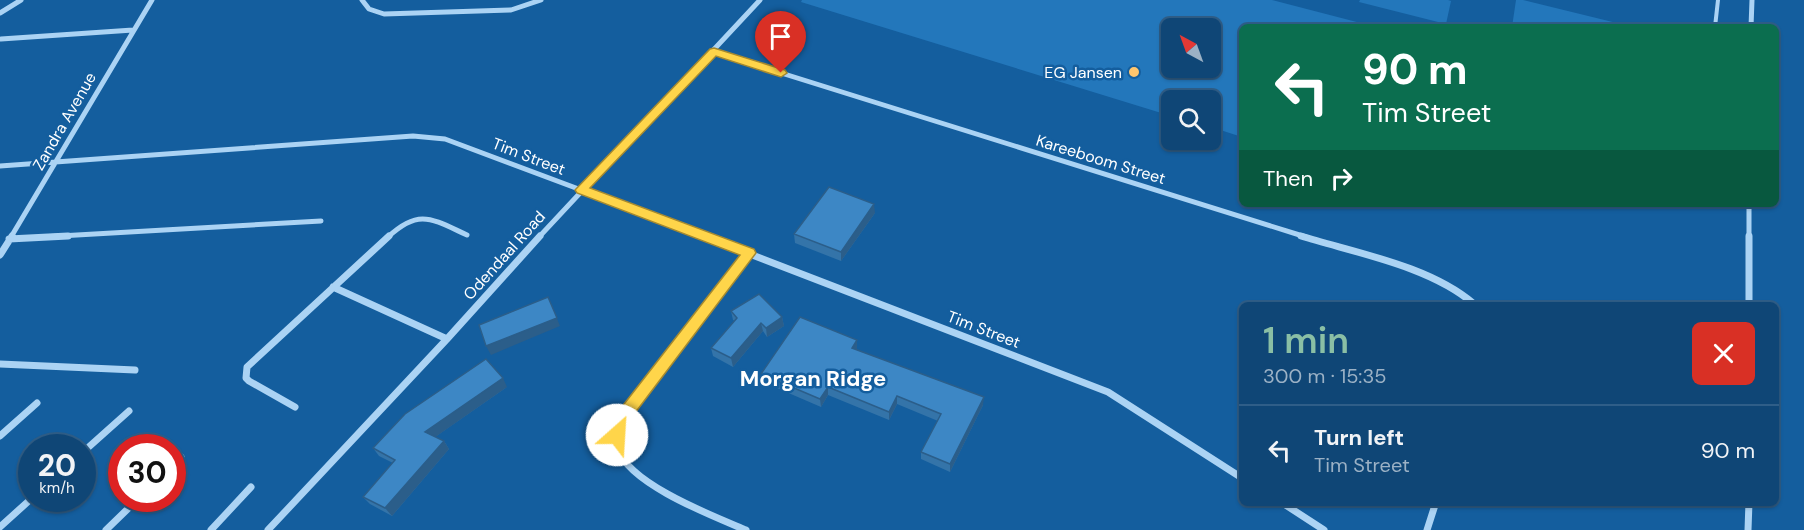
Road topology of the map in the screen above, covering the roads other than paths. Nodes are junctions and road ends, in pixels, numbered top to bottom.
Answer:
1 (21, 0) edge
2 (152, 0) edge
3 (541, 0) edge
4 (760, 0) edge
5 (1718, 0) edge
6 (1752, 0) edge
7 (364, 3) edge
8 (0, 13) edge
9 (1715, 24) edge
10 (1751, 24) edge
11 (133, 30) junction
12 (1, 39) edge
13 (714, 52) junction
14 (57, 162) junction
15 (0, 165) edge
16 (581, 190) junction
17 (1749, 207) edge
18 (321, 221) dead end
19 (467, 235) dead end
20 (9, 239) junction
21 (749, 253) junction
22 (0, 255) edge
23 (333, 287) junction
24 (1472, 302) edge
25 (1749, 302) edge
26 (447, 339) junction
27 (0, 364) edge
28 (135, 370) dead end
29 (37, 403) dead end
30 (295, 407) dead end
31 (129, 411) dead end
32 (0, 436) edge
33 (96, 440) edge
34 (1239, 476) edge
35 (251, 488) dead end
36 (1287, 506) edge
37 (1435, 506) edge
38 (1749, 506) edge
39 (18, 511) edge
40 (125, 512) edge
41 (0, 527) edge
42 (106, 530) edge
43 (211, 530) edge
44 (268, 530) edge
45 (746, 530) edge
46 (1324, 530) edge
47 (1427, 530) edge
48 (1748, 530) edge

1 - 8 street
2 - 11 street, Zandra Avenue
3 - 7 street
4 - 13 street, Odendaal Road
5 - 9 lane
6 - 10 street
11 - 12 street
11 - 14 street, Zandra Avenue
13 - 16 street, Odendaal Road
13 - 24 street, Kareeboom Street
14 - 15 street, Tim Street
14 - 16 street, Tim Street
14 - 20 street, Zandra Avenue
16 - 21 street, Tim Street
16 - 26 street, Odendaal Road
17 - 25 street
18 - 20 street
19 - 23 street
20 - 22 street, Zandra Avenue
21 - 34 street, Tim Street
21 - 45 street
23 - 26 street
23 - 30 street
26 - 44 street, Odendaal Road
27 - 28 street
29 - 32 street
31 - 33 street
35 - 43 street
36 - 46 street
37 - 47 street
38 - 48 street
39 - 41 street
40 - 42 street

